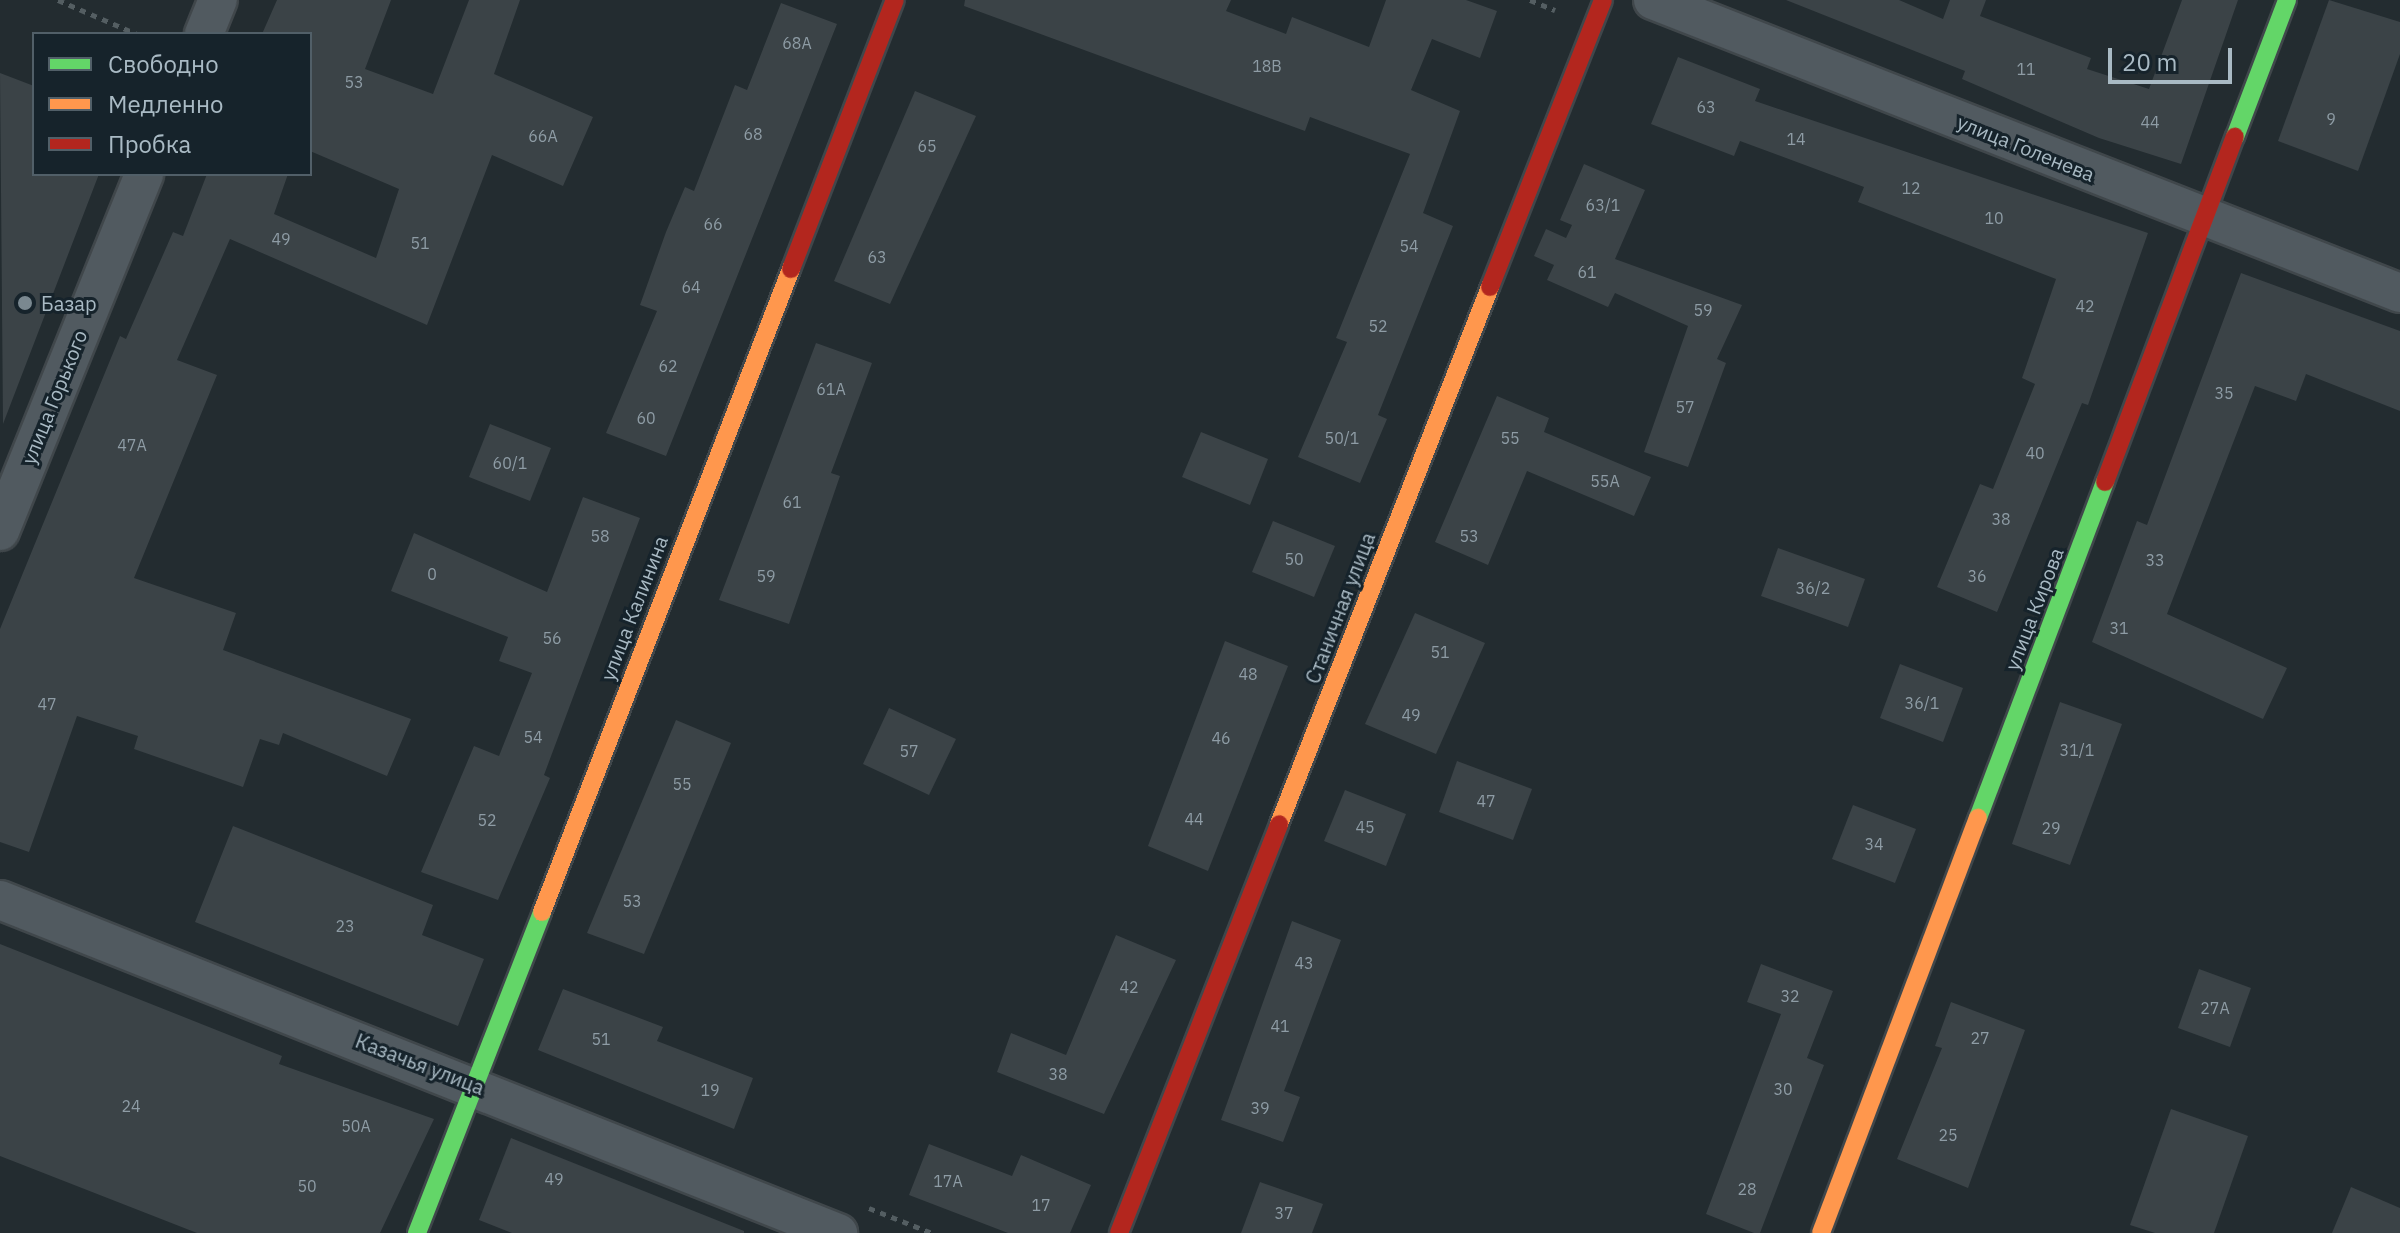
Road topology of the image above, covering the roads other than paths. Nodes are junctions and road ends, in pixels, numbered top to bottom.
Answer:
1 (218, 0) edge
2 (895, 0) edge
3 (1603, 0) edge
4 (1653, 0) edge
5 (2287, 0) edge
6 (205, 32) edge
7 (143, 176) edge
8 (2205, 220) junction
9 (2400, 293) edge
10 (0, 531) edge
11 (0, 900) edge
12 (473, 1084) junction
13 (849, 1219) edge
14 (417, 1233) edge
15 (1119, 1233) edge
16 (1821, 1233) edge

1 - 6 street
2 - 12 street, улица Калинина
3 - 15 street, Станичная улица
4 - 8 street, улица Голенева
5 - 8 street, улица Кирова
7 - 10 street, улица Горького
8 - 9 street, улица Голенева
8 - 16 street, улица Кирова
11 - 12 street, Казачья улица
12 - 13 street, Казачья улица
12 - 14 street, улица Калинина

